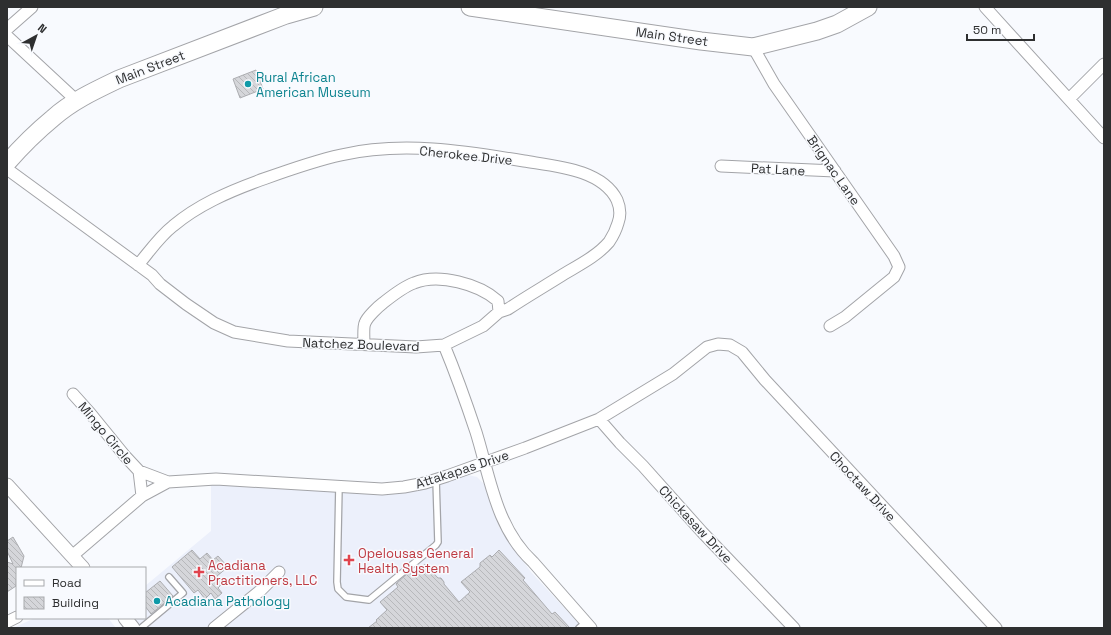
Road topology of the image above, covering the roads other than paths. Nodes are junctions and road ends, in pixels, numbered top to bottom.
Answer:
1 (32, 7) edge
2 (314, 7) edge
3 (470, 7) edge
4 (868, 7) edge
5 (985, 7) edge
6 (7, 29) edge
7 (7, 36) edge
8 (753, 47) junction
9 (1104, 64) edge
10 (1068, 98) junction
11 (77, 101) junction
12 (1104, 138) edge
13 (7, 163) edge
14 (721, 166) dead end
15 (7, 169) edge
16 (835, 171) junction
17 (138, 265) junction
18 (500, 312) junction
19 (830, 326) dead end
20 (364, 344) junction
21 (444, 345) junction
22 (730, 345) joint
23 (73, 394) dead end
24 (599, 419) junction
25 (485, 462) junction
26 (139, 471) junction
27 (436, 479) junction
28 (168, 482) junction
29 (7, 485) edge
30 (339, 486) junction
31 (142, 496) junction
32 (72, 556) junction
33 (82, 567) edge
34 (279, 572) dead end
35 (169, 577) dead end
36 (16, 618) edge
37 (126, 619) edge
38 (7, 622) edge
39 (585, 626) edge
40 (133, 628) edge
41 (141, 628) edge
42 (214, 628) edge
43 (794, 628) edge
44 (996, 628) edge

1 - 6 street
2 - 11 main road, Main Street
3 - 8 main road, Main Street
4 - 8 main road, Main Street
5 - 10 street
7 - 11 street
8 - 16 street, Brignac Lane
9 - 10 street
10 - 12 street
11 - 13 main road, Main Street
14 - 16 street, Pat Lane
15 - 17 street, Natchez Boulevard
16 - 19 street, Brignac Lane
17 - 18 street, Cherokee Drive
17 - 20 street, Natchez Boulevard
18 - 20 street
18 - 21 street, Cherokee Drive
20 - 21 street, Natchez Boulevard
21 - 25 street
22 - 24 street, Attakapas Drive
22 - 44 street, Choctaw Drive
23 - 26 street, Mingo Circle
24 - 25 street, Attakapas Drive
24 - 43 street, Chickasaw Drive
25 - 27 street, Attakapas Drive
25 - 39 street
26 - 28 street
26 - 31 street, Mingo Circle
27 - 30 street, Attakapas Drive
27 - 30 lane
28 - 30 street, Attakapas Drive
28 - 31 street, Attakapas Drive
29 - 32 street
31 - 32 street, Attakapas Drive
32 - 33 street
34 - 42 street
35 - 41 lane
36 - 38 street
37 - 40 street

